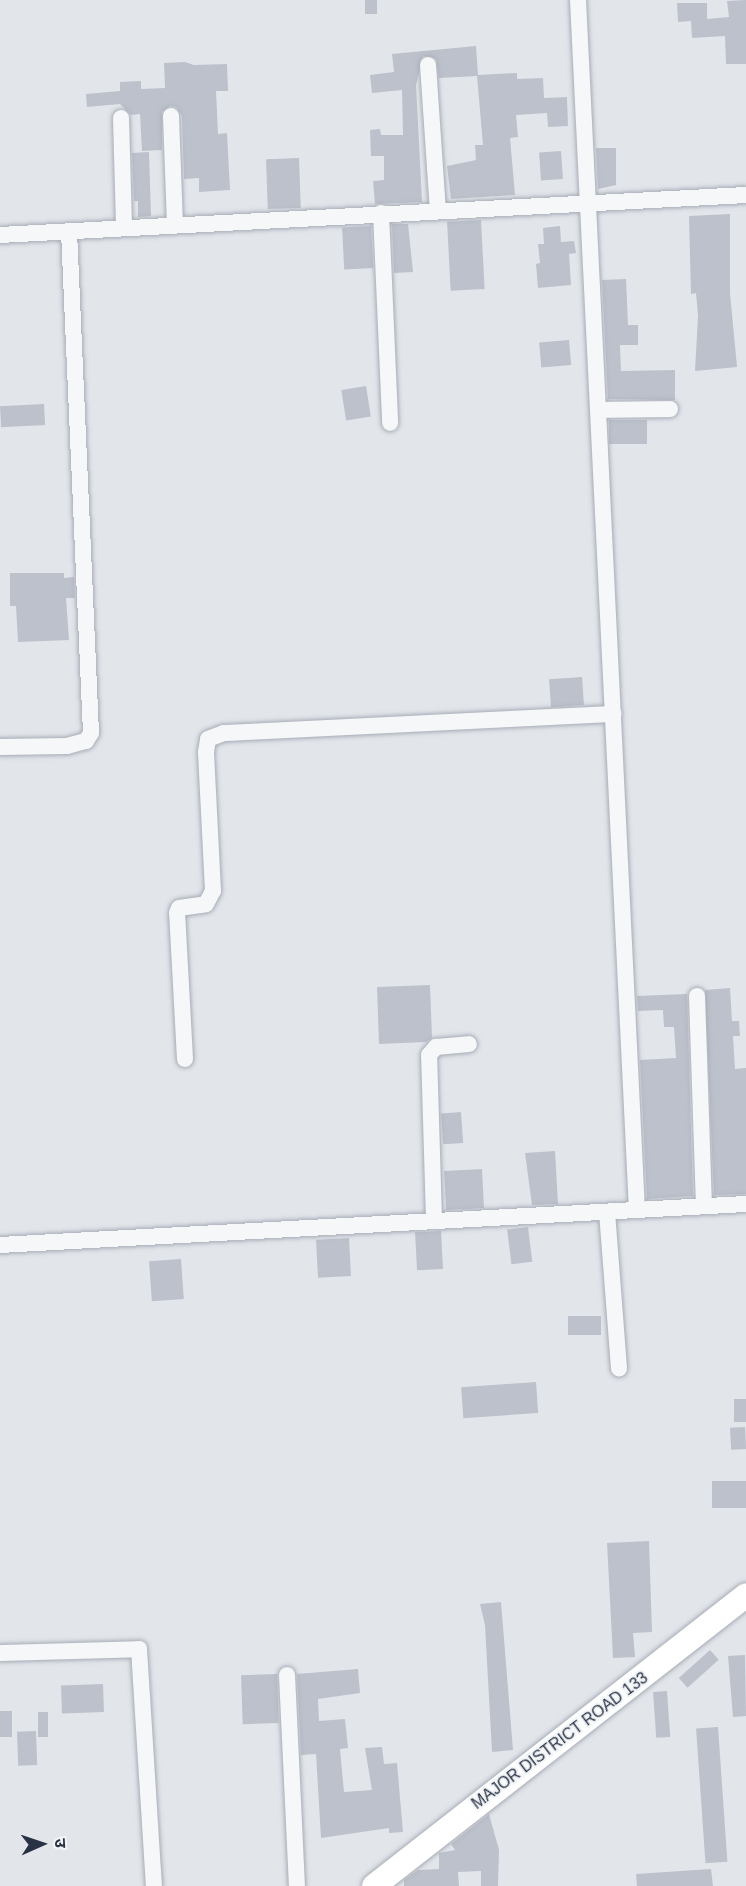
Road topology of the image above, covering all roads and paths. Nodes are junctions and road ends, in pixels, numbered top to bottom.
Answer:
1 (578, 0) edge
2 (428, 65) dead end
3 (171, 116) dead end
4 (121, 118) dead end
5 (746, 195) edge
6 (588, 205) junction
7 (438, 211) junction
8 (381, 213) junction
9 (175, 224) junction
10 (124, 228) junction
11 (69, 232) junction
12 (0, 235) edge
13 (670, 409) dead end
14 (598, 410) junction
15 (390, 423) dead end
16 (614, 714) junction
17 (0, 747) edge
18 (697, 996) dead end
19 (469, 1044) dead end
20 (185, 1059) dead end
21 (746, 1204) edge
22 (704, 1206) junction
23 (638, 1210) junction
24 (607, 1212) junction
25 (434, 1220) junction
26 (0, 1245) edge
27 (619, 1369) dead end
28 (746, 1595) edge
29 (0, 1653) edge
30 (287, 1675) dead end
31 (154, 1886) edge
32 (297, 1886) edge
33 (374, 1886) edge

1 - 6 street
2 - 7 street
3 - 9 street
4 - 10 street
5 - 6 street
6 - 7 street
6 - 14 street
7 - 8 street
8 - 9 street
8 - 15 street
9 - 10 street
10 - 11 street
11 - 12 street
11 - 17 street
13 - 14 street
14 - 16 street
16 - 20 street
16 - 23 street
18 - 22 street
19 - 25 street
21 - 22 street
22 - 23 street
23 - 24 street
24 - 25 street
24 - 27 street
25 - 26 street
28 - 33 main road, MAJOR DISTRICT ROAD 133
29 - 31 street
30 - 32 street

